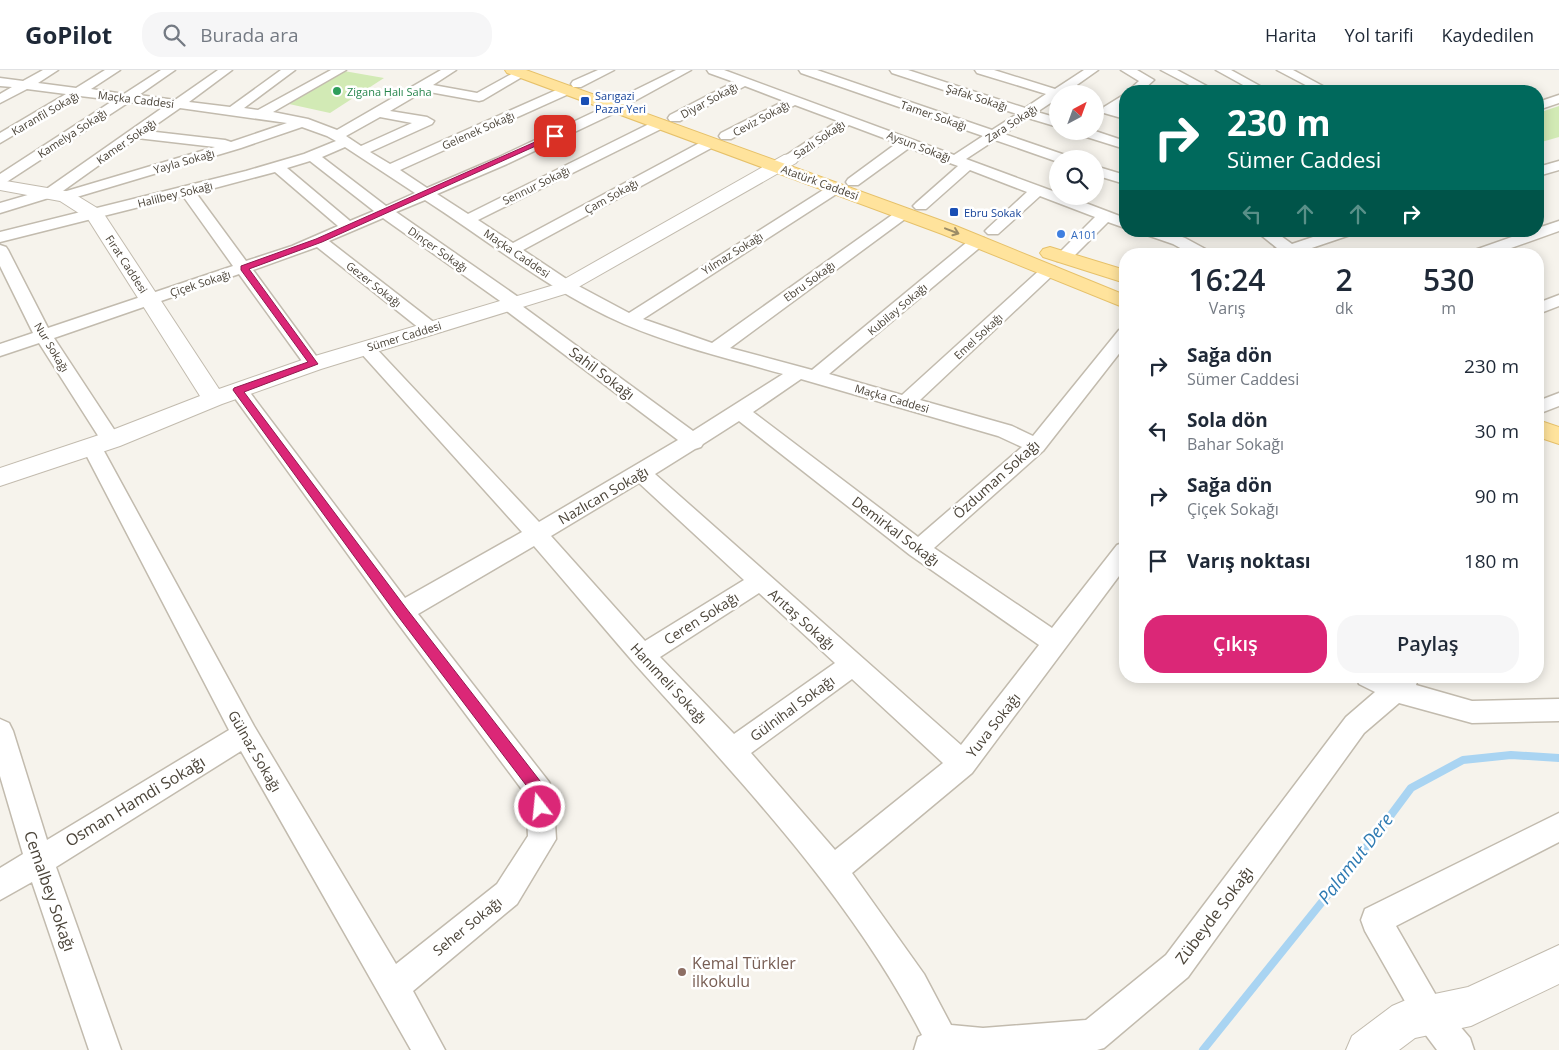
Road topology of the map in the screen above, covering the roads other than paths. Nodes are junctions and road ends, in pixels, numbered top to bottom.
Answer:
1 (52, 70) edge
2 (114, 70) edge
3 (169, 70) edge
4 (226, 70) edge
5 (289, 70) edge
6 (340, 70) edge
7 (450, 70) edge
8 (608, 70) edge
9 (685, 70) edge
10 (713, 70) edge
11 (805, 70) edge
12 (896, 70) edge
13 (981, 70) edge
14 (1017, 70) edge
15 (1092, 70) edge
16 (1127, 70) edge
17 (1167, 70) edge
18 (1222, 70) edge
19 (1282, 70) edge
20 (523, 71) edge
21 (1005, 78) junction
22 (0, 82) edge
23 (744, 82) junction
24 (24, 85) junction
25 (1070, 85) edge
26 (1142, 85) edge
27 (1198, 85) edge
28 (1251, 85) edge
29 (1313, 85) edge
30 (423, 87) junction
31 (572, 87) junction
32 (80, 92) junction
33 (1049, 92) edge
34 (126, 98) junction
35 (1049, 98) edge
36 (0, 99) edge
37 (796, 100) junction
38 (1559, 100) edge
39 (1119, 102) edge
40 (178, 104) junction
41 (619, 104) junction
42 (1544, 104) edge
43 (1104, 109) edge
44 (1109, 110) junction
45 (232, 111) junction
46 (378, 113) junction
47 (1026, 113) junction
48 (1119, 113) edge
49 (259, 114) junction
50 (849, 119) junction
51 (1049, 120) edge
52 (667, 121) junction
53 (302, 122) junction
54 (136, 134) junction
55 (993, 135) junction
56 (1104, 138) edge
57 (0, 139) edge
58 (341, 139) junction
59 (718, 139) junction
60 (908, 142) junction
61 (1119, 143) edge
62 (236, 145) junction
63 (360, 151) junction
64 (1049, 154) edge
65 (314, 156) junction
66 (962, 162) junction
67 (783, 163) junction
68 (277, 167) junction
69 (1557, 168) edge
70 (389, 170) junction
71 (1544, 171) edge
72 (1104, 173) edge
73 (1119, 178) edge
74 (0, 180) edge
75 (854, 182) junction
76 (0, 185) edge
77 (836, 188) junction
78 (187, 191) junction
79 (1037, 191) junction
80 (58, 194) junction
81 (426, 194) junction
82 (921, 206) junction
83 (0, 208) edge
84 (386, 212) junction
85 (904, 213) junction
86 (95, 215) junction
87 (1104, 216) junction
88 (467, 220) junction
89 (1119, 221) edge
90 (1559, 226) edge
91 (349, 228) junction
92 (1544, 231) edge
93 (986, 236) junction
94 (0, 237) edge
95 (1165, 237) edge
96 (1269, 237) edge
97 (1329, 237) edge
98 (1527, 237) edge
99 (319, 241) junction
100 (1190, 248) edge
101 (1279, 248) edge
102 (1295, 248) edge
103 (1495, 248) edge
104 (0, 250) edge
105 (512, 250) junction
106 (1063, 258) junction
107 (244, 268) junction
108 (1049, 270) junction
109 (1119, 275) edge
110 (565, 286) junction
111 (150, 299) junction
112 (1119, 299) edge
113 (1559, 300) edge
114 (513, 304) junction
115 (1544, 306) edge
116 (630, 320) junction
117 (430, 328) junction
118 (43, 335) junction
119 (1119, 342) edge
120 (366, 348) junction
121 (0, 350) edge
122 (715, 350) junction
123 (313, 364) junction
124 (808, 374) junction
125 (238, 390) junction
126 (1559, 398) edge
127 (214, 399) junction
128 (906, 402) junction
129 (1544, 405) edge
130 (740, 412) junction
131 (1544, 430) edge
132 (1559, 436) edge
133 (694, 442) junction
134 (102, 443) junction
135 (1036, 446) junction
136 (1544, 446) edge
137 (1559, 452) edge
138 (642, 474) junction
139 (0, 477) edge
140 (536, 534) junction
141 (918, 549) junction
142 (1119, 559) edge
143 (760, 581) junction
144 (402, 612) junction
145 (1056, 644) junction
146 (643, 655) junction
147 (852, 664) junction
148 (1402, 683) edge
149 (1559, 710) edge
150 (0, 731) edge
151 (245, 734) junction
152 (732, 751) junction
153 (963, 764) junction
154 (1559, 827) edge
155 (39, 860) junction
156 (833, 870) junction
157 (0, 885) edge
158 (1559, 964) edge
159 (393, 987) junction
160 (1430, 1015) junction
161 (936, 1045) edge
162 (105, 1050) edge
163 (429, 1050) edge
164 (1366, 1050) edge
165 (1458, 1050) edge

1 - 24 street
2 - 32 street, Karanfil Sokağı
3 - 34 street, Kamelya Sokağı
4 - 40 street, Kamer Sokağı
5 - 45 street
6 - 49 street
7 - 30 street, Halilbey Sokağı
8 - 31 street, Gelenek Sokağı
9 - 41 street, Çiçek Sokağı
10 - 23 street, Aysun Sokağı
11 - 55 street, Tamer Sokağı
12 - 47 street, Şafak Sokağı
13 - 21 street
14 - 21 street
15 - 25 street, Zara Sokağı
16 - 26 street
17 - 27 street
18 - 28 street
19 - 29 street
20 - 30 street
20 - 31 main road, Atatürk Caddesi
21 - 33 street
22 - 24 street, Maçka Caddesi
23 - 37 street, Aysun Sokağı
23 - 52 street, Diyar Sokağı
24 - 32 street, Maçka Caddesi
24 - 36 street
30 - 46 street, Halilbey Sokağı
31 - 41 main road, Atatürk Caddesi
31 - 70 street, Gelenek Sokağı
32 - 34 street, Maçka Caddesi
32 - 57 street, Karanfil Sokağı
34 - 40 street, Maçka Caddesi
34 - 74 street, Kamelya Sokağı
35 - 47 street, Zara Sokağı
37 - 50 street, Aysun Sokağı
37 - 59 street, Ceviz Sokağı
38 - 42 street
39 - 44 street
40 - 45 street, Maçka Caddesi
40 - 54 street, Kamer Sokağı
41 - 52 main road, Atatürk Caddesi
41 - 81 street, Çiçek Sokağı
43 - 44 street
44 - 48 street
45 - 49 street, Maçka Caddesi
46 - 58 street, Halilbey Sokağı
46 - 63 street
47 - 51 street, Şafak Sokağı
47 - 55 street, Zara Sokağı
49 - 53 street, Maçka Caddesi
50 - 60 street, Aysun Sokağı
50 - 67 street, Sazlı Sokağı
52 - 59 main road, Atatürk Caddesi
52 - 88 street, Sennur Sokağı
53 - 58 street, Maçka Caddesi
53 - 62 street, Yayla Sokağı
54 - 62 street
54 - 80 street, Kamer Sokağı
55 - 64 street, Tamer Sokağı
55 - 66 street, Zara Sokağı
56 - 61 street
58 - 63 street, Maçka Caddesi
58 - 65 street, Halilbey Sokağı
59 - 67 main road, Atatürk Caddesi
59 - 105 street, Çam Sokağı
60 - 66 street, Aysun Sokağı
60 - 75 street
62 - 80 street, Yayla Sokağı
63 - 70 street, Maçka Caddesi
65 - 68 street, Halilbey Sokağı
65 - 84 street, Dinçer Sokağı
66 - 79 street, Aysun Sokağı
66 - 82 street, Zara Sokağı
67 - 75 main road, Atatürk Caddesi
67 - 77 main road, Atatürk Caddesi
67 - 110 street, Sümer Caddesi
68 - 78 street, Halilbey Sokağı
68 - 91 street
69 - 71 street
70 - 81 street, Maçka Caddesi
72 - 73 street
75 - 82 main road, Atatürk Caddesi
76 - 80 street, Fırat Caddesi
77 - 85 main road, Atatürk Caddesi
77 - 116 street, Yılmaz Sokağı
78 - 86 street, Halilbey Sokağı
78 - 107 street
79 - 87 street, Aysun Sokağı
79 - 93 street, Kubilay Sokağı
80 - 83 street, Yayla Sokağı
80 - 86 street, Fırat Caddesi
81 - 84 street, Çiçek Sokağı
81 - 88 street, Maçka Caddesi
82 - 93 main road, Atatürk Caddesi
84 - 91 street, Çiçek Sokağı
84 - 114 street, Dinçer Sokağı
85 -> 93 main road, Atatürk Caddesi
85 - 122 street, Ebru Sokağı
86 - 94 street, Halilbey Sokağı
86 - 111 street, Fırat Caddesi
87 - 89 street, Aysun Sokağı
87 - 106 street
88 - 105 street, Maçka Caddesi
90 - 92 street
91 - 99 street, Çiçek Sokağı
93 - 106 main road, Atatürk Caddesi
93 - 108 main road, Atatürk Caddesi
93 - 124 street, Kubilay Sokağı
95 - 100 street
96 - 101 street
97 - 102 street
98 - 103 street
99 - 107 street, Çiçek Sokağı
99 - 117 street, Gezer Sokağı
104 - 118 street, Nur Sokağı
105 - 110 street, Maçka Caddesi
106 - 109 main road, Atatürk Caddesi
107 - 111 street, Çiçek Sokağı
107 - 123 street
108 - 112 main road, Atatürk Caddesi
108 - 128 street, Emel Sokağı
110 - 114 street, Sümer Caddesi
110 - 116 street, Maçka Caddesi
111 - 118 street, Çiçek Sokağı
111 - 127 street, Fırat Caddesi
113 - 115 street
114 - 117 street, Sümer Caddesi
114 - 133 street, Sahil Sokağı
116 - 122 street, Maçka Caddesi
117 - 120 street, Sümer Caddesi
118 - 121 street, Çiçek Sokağı
118 - 134 street, Nur Sokağı
119 - 135 street, Özduman Sokağı
120 - 123 street, Sümer Caddesi
120 - 140 street, Hanımeli Sokağı
122 - 124 street, Maçka Caddesi
123 - 125 street, Sümer Caddesi
124 - 128 street, Maçka Caddesi
124 - 130 street, Nazlıcan Sokağı
125 - 127 street, Sümer Caddesi
125 - 144 street, Seher Sokağı
126 - 129 street
127 - 134 street, Sümer Caddesi
128 - 135 street, Maçka Caddesi
130 - 133 street, Nazlıcan Sokağı
130 - 141 street, Demirkal Sokağı
131 - 132 main road
133 - 138 street, Nazlıcan Sokağı
134 - 139 street, Sümer Caddesi
134 - 151 street, Gülnaz Sokağı
135 - 141 street, Özduman Sokağı
136 - 137 main road
138 - 140 street, Nazlıcan Sokağı
138 - 143 street, Arıtaş Sokağı
140 - 144 street, Nazlıcan Sokağı
140 - 146 street, Hanımeli Sokağı
141 - 145 street, Demirkal Sokağı
142 - 145 street, Yuva Sokağı
143 - 146 street, Ceren Sokağı
143 - 147 street, Arıtaş Sokağı
144 - 159 street, Seher Sokağı
145 - 153 street, Yuva Sokağı
146 - 152 street, Hanımeli Sokağı
147 - 152 street, Gülnihal Sokağı
147 - 153 street, Arıtaş Sokağı
148 - 149 street
148 - 161 street, Zübeyde Sokağı
150 - 155 street, Cemalbey Sokağı
151 - 155 street, Osman Hamdi Sokağı
151 - 159 street, Gülnaz Sokağı
152 - 156 street, Hanımeli Sokağı
153 - 156 street, Yuva Sokağı
154 - 160 street
155 - 157 street, Osman Hamdi Sokağı
155 - 162 street, Cemalbey Sokağı
156 - 161 street, Hanımeli Sokağı
158 - 160 street
159 - 163 street, Gülnaz Sokağı
160 - 164 street
160 - 165 street

